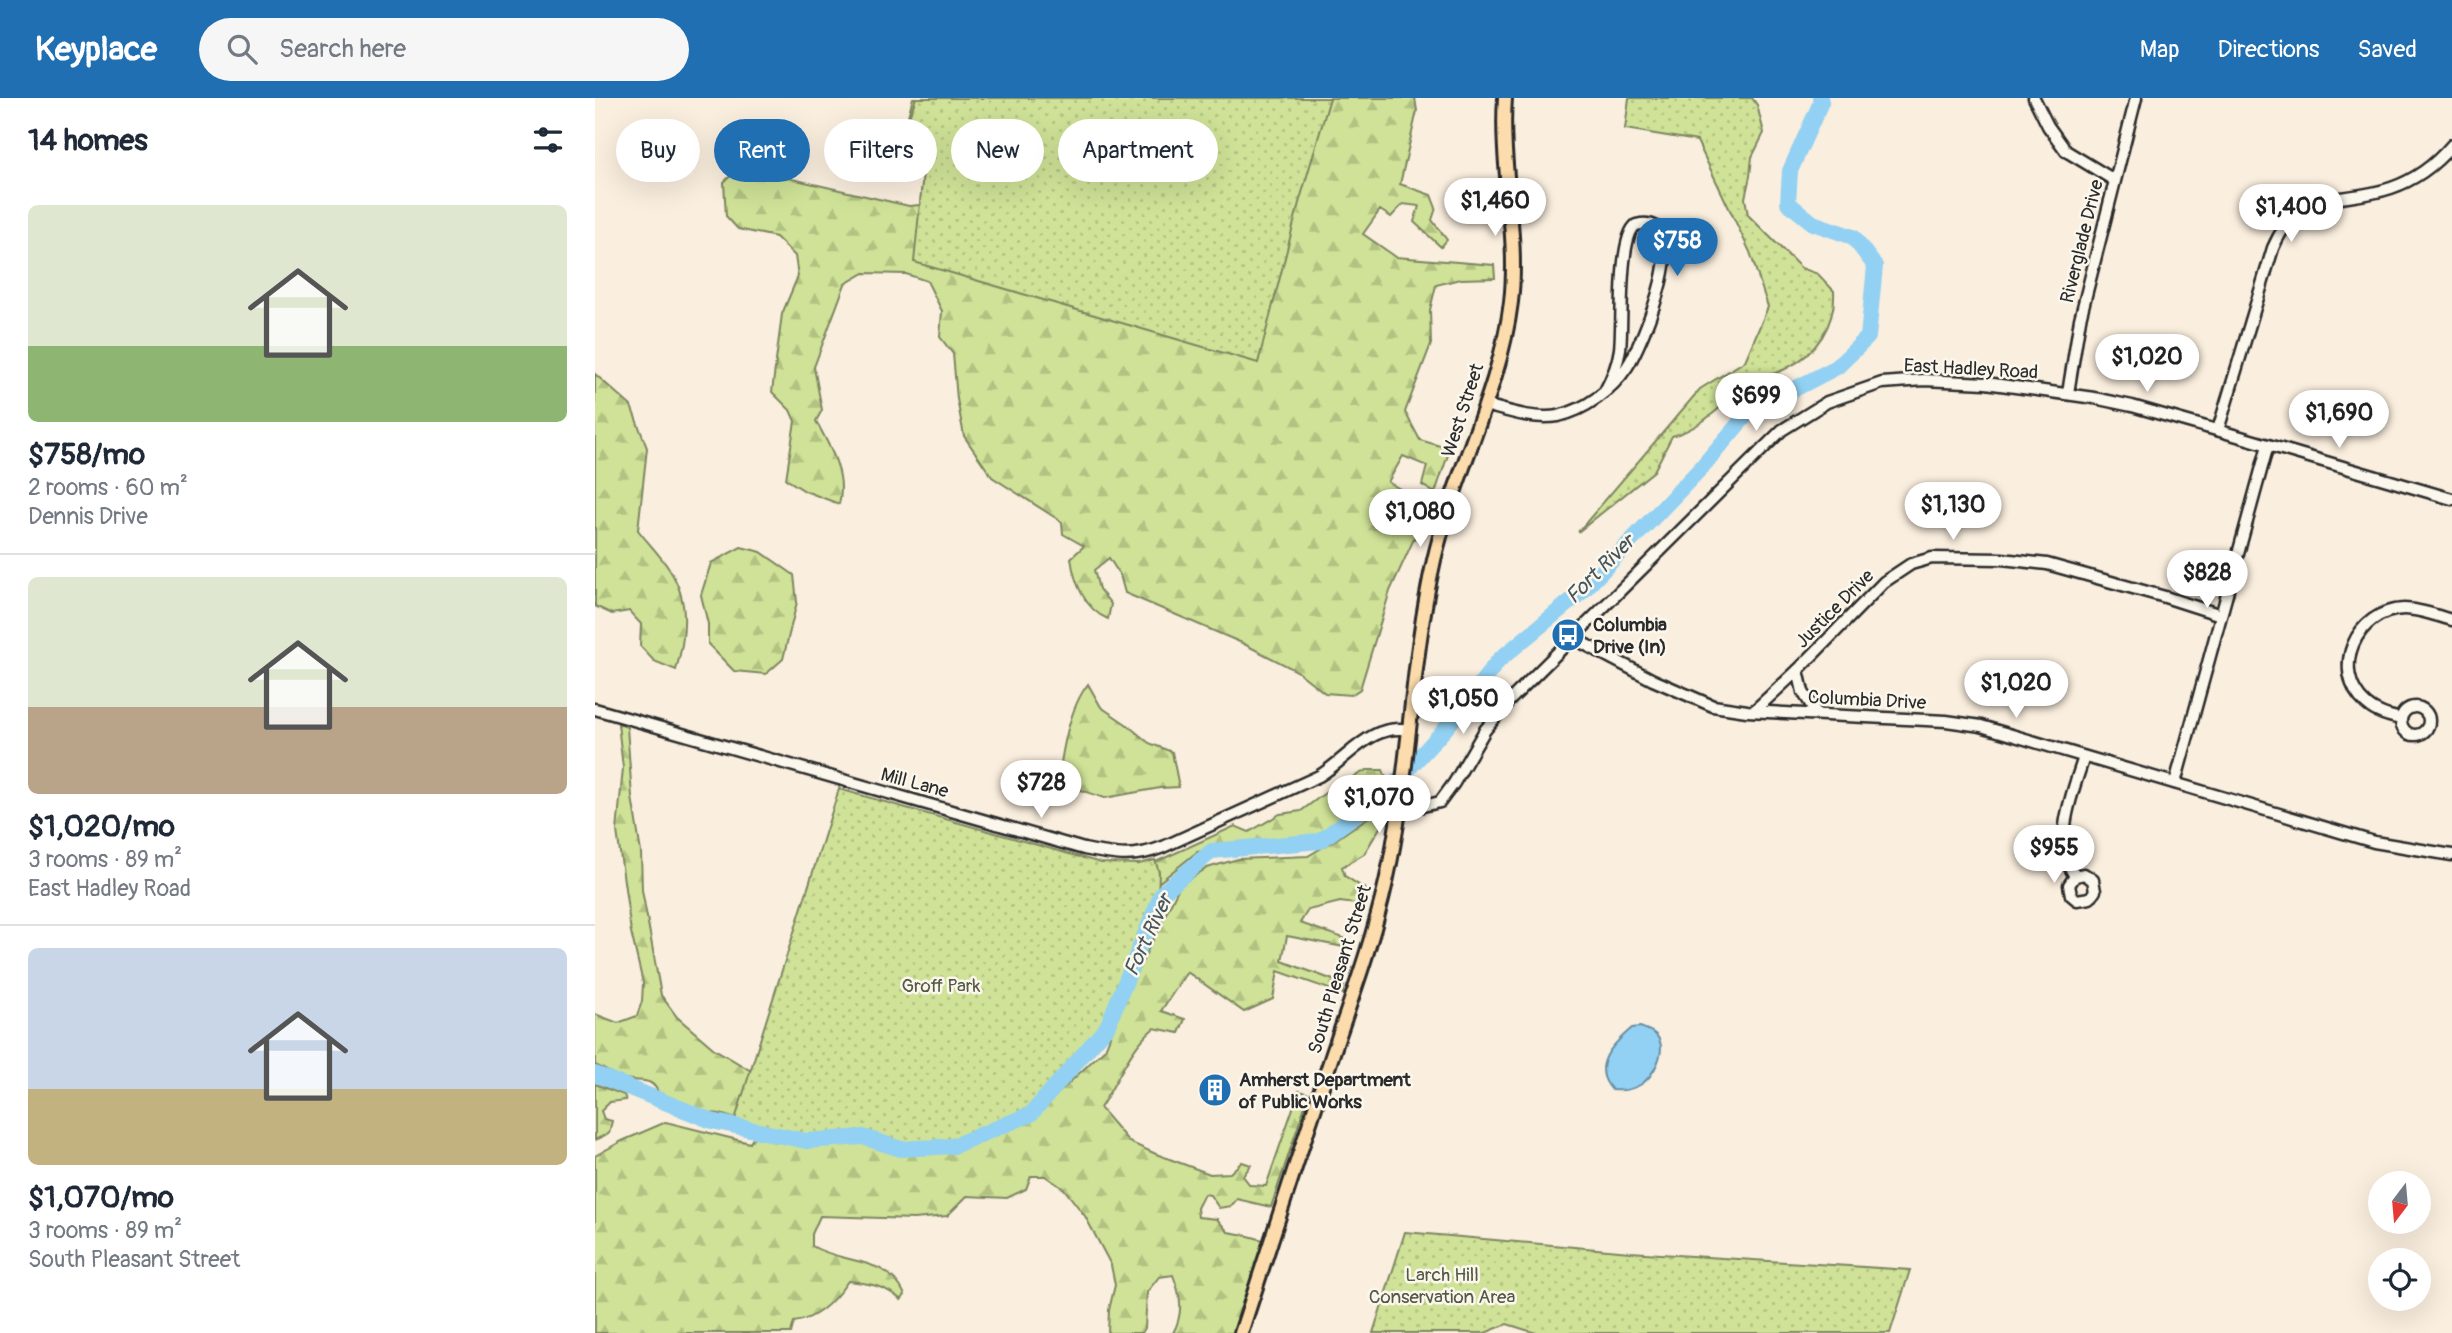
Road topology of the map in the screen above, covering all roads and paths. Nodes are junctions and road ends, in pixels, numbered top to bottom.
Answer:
1 (1505, 98) edge
2 (2034, 98) edge
3 (2136, 98) edge
4 (2452, 145) edge
5 (2114, 180) junction
6 (1605, 391) junction
7 (2068, 393) junction
8 (1485, 405) junction
9 (2218, 430) junction
10 (2268, 445) junction
11 (2452, 499) edge
12 (2221, 615) junction
13 (2452, 620) edge
14 (1573, 638) junction
15 (1798, 670) junction
16 (595, 709) edge
17 (1754, 711) junction
18 (1817, 714) junction
19 (2401, 719) dead end
20 (1409, 730) junction
21 (2084, 757) junction
22 (2175, 783) junction
23 (1401, 797) junction
24 (2452, 855) edge
25 (2075, 876) dead end
26 (1241, 1333) edge

1 - 8 main road, West Street
2 - 5 street
3 - 5 street, Riverglade Drive
4 - 9 street
5 - 7 street, Riverglade Drive
6 - 6 street
6 - 8 street
7 - 9 street, East Hadley Road
7 - 14 street, East Hadley Road
8 - 20 main road, West Street
9 - 10 street, East Hadley Road
10 - 11 street, East Hadley Road
10 - 12 street
12 - 15 street, Justice Drive
12 - 22 street
13 - 19 street
14 - 17 street, Columbia Drive
14 - 23 street, East Hadley Road
15 - 17 street, Justice Drive
15 - 18 street, Justice Drive
16 - 20 street, Mill Lane
17 - 18 street, Columbia Drive
18 - 21 street, Columbia Drive
20 - 23 main road, South Pleasant Street
21 - 22 street, Columbia Drive
21 - 25 street
22 - 24 street, Columbia Drive
23 - 26 main road, South Pleasant Street

